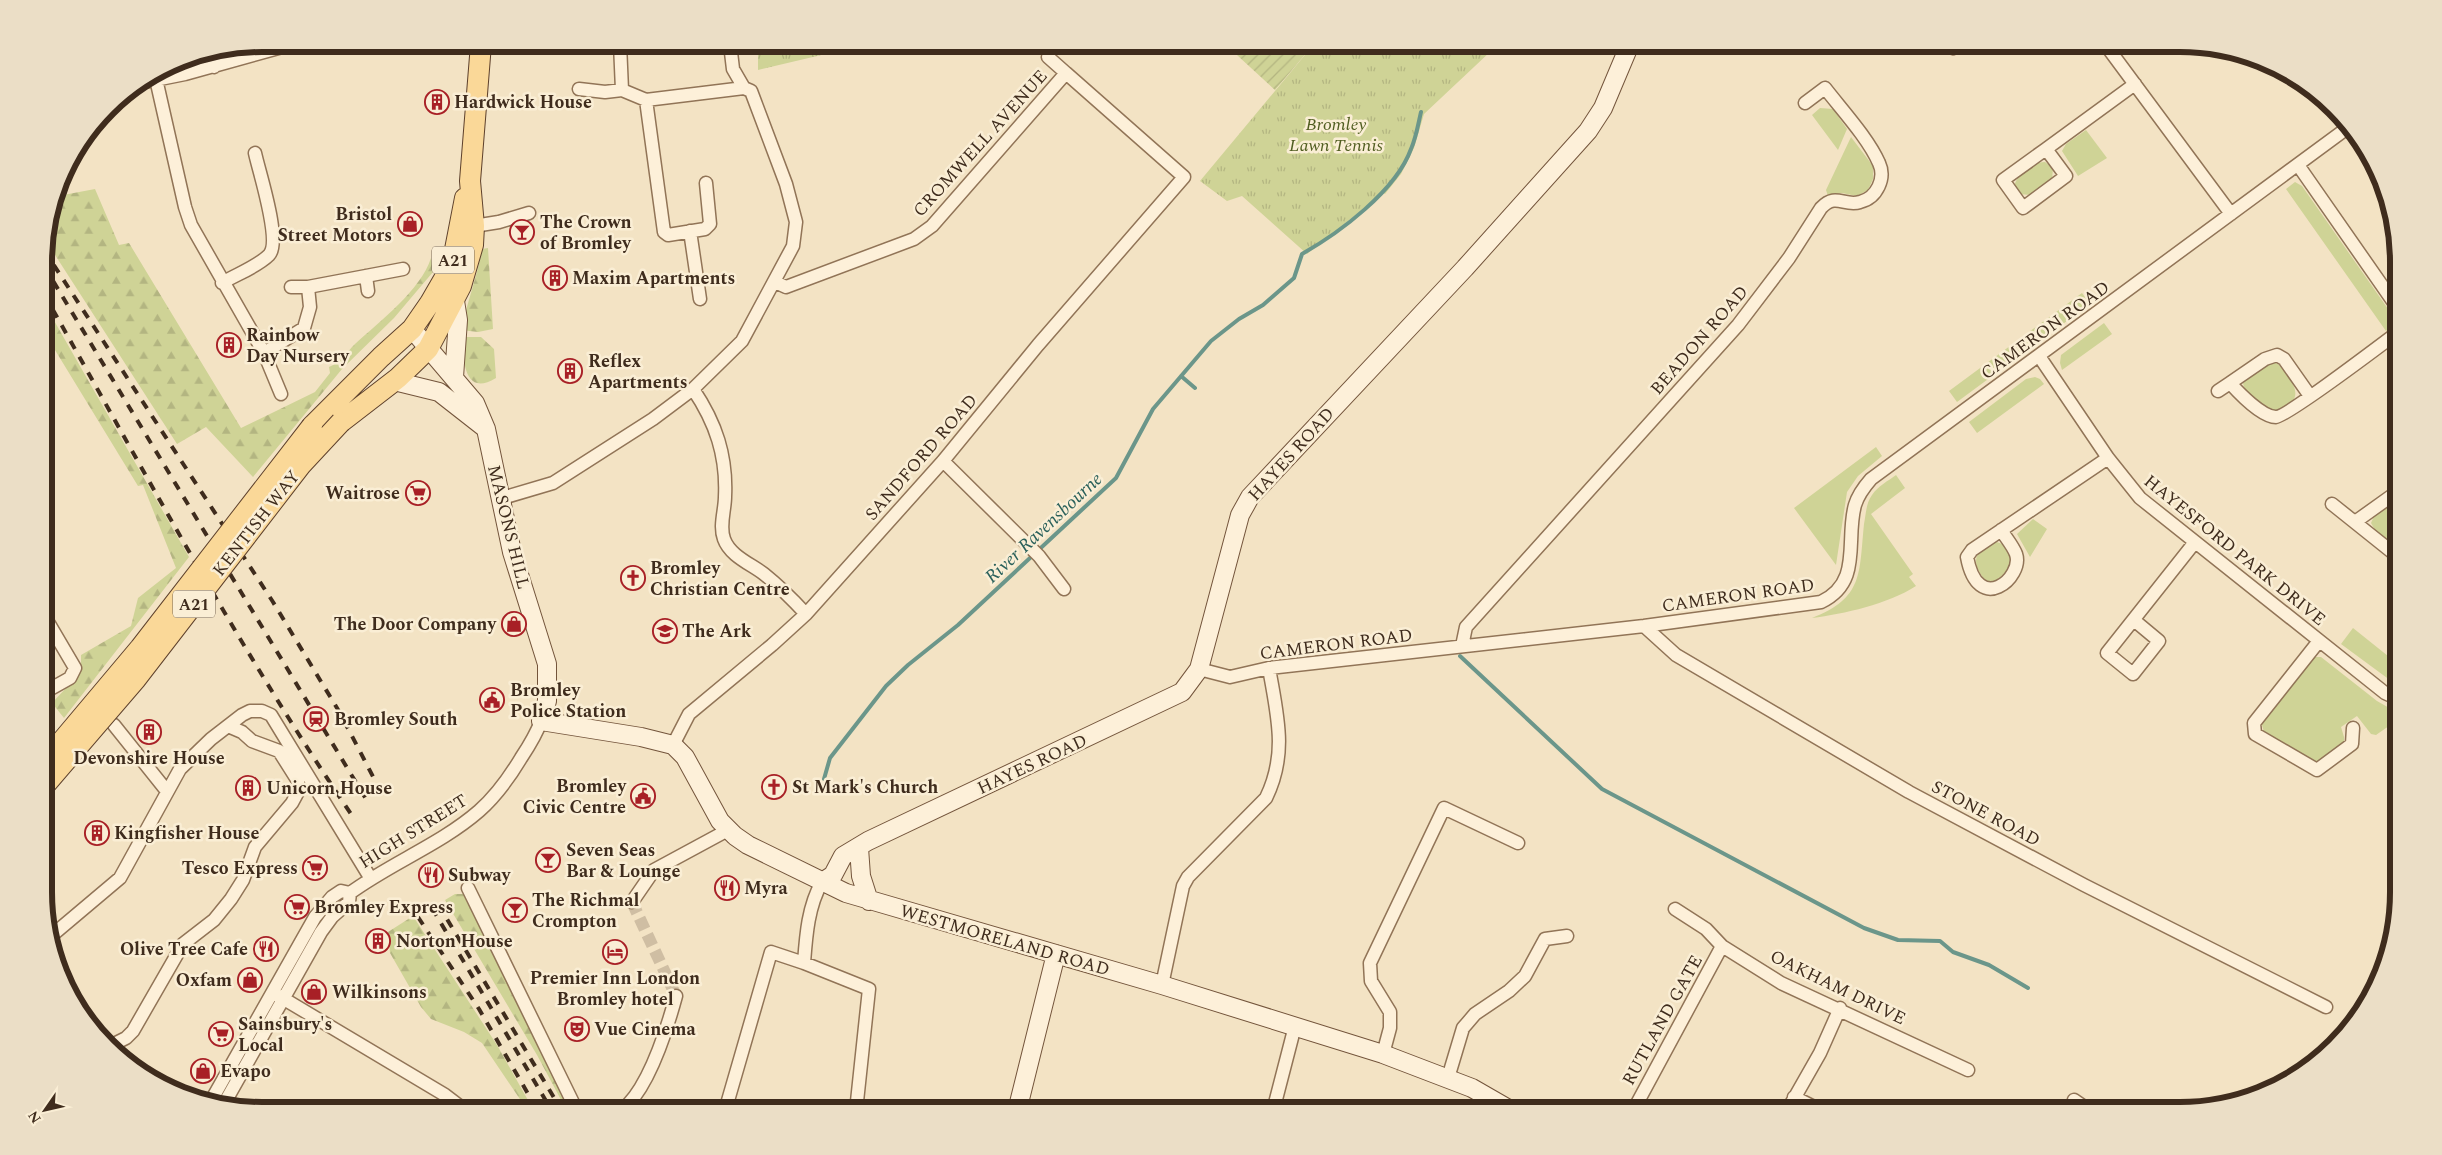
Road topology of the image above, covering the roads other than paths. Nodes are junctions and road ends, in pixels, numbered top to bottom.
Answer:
1 (480, 52) edge
2 (620, 52) edge
3 (731, 52) edge
4 (1627, 52) edge
5 (2111, 52) edge
6 (247, 53) edge
7 (1048, 57) dead end
8 (212, 60) edge
9 (173, 73) edge
10 (1066, 73) junction
11 (2135, 84) junction
12 (151, 85) edge
13 (744, 88) junction
14 (579, 89) dead end
15 (622, 90) junction
16 (646, 100) junction
17 (1805, 104) dead end
18 (2343, 131) edge
19 (2046, 149) junction
20 (255, 153) dead end
21 (2298, 165) junction
22 (1184, 177) joint
23 (470, 181) junction
24 (706, 182) dead end
25 (529, 213) dead end
26 (2232, 214) junction
27 (474, 226) junction
28 (690, 231) junction
29 (403, 269) dead end
30 (366, 276) junction
31 (775, 282) junction
32 (222, 283) junction
33 (292, 287) dead end
34 (308, 287) junction
35 (368, 291) dead end
36 (2390, 297) edge
37 (700, 298) dead end
38 (455, 301) junction
39 (412, 329) junction
40 (2390, 339) edge
41 (428, 348) junction
42 (264, 352) junction
43 (2039, 356) junction
44 (454, 377) junction
45 (394, 381) junction
46 (2230, 383) junction
47 (693, 389) junction
48 (2218, 392) dead end
49 (281, 394) dead end
50 (2310, 396) junction
51 (486, 429) junction
52 (2108, 458) junction
53 (943, 461) junction
54 (2390, 497) edge
55 (499, 499) junction
56 (2332, 504) dead end
57 (2355, 522) junction
58 (2001, 530) junction
59 (2195, 542) junction
60 (2390, 550) edge
61 (1064, 589) dead end
62 (806, 614) junction
63 (2135, 621) dead end
64 (1644, 626) junction
65 (52, 629) edge
66 (2319, 641) junction
67 (1462, 646) junction
68 (1269, 668) junction
69 (1199, 669) junction
70 (52, 688) edge
71 (2390, 696) edge
72 (541, 721) junction
73 (114, 725) dead end
74 (228, 726) junction
75 (2353, 728) dead end
76 (673, 745) junction
77 (52, 753) edge
78 (52, 777) edge
79 (166, 790) junction
80 (728, 830) junction
81 (1518, 843) dead end
82 (859, 848) junction
83 (371, 878) junction
84 (822, 882) junction
85 (468, 888) dead end
86 (350, 893) junction
87 (846, 894) junction
88 (870, 901) junction
89 (632, 902) dead end
90 (1675, 909) dead end
91 (57, 931) edge
92 (1567, 936) dead end
93 (1722, 946) junction
94 (1056, 954) junction
95 (804, 963) junction
96 (1162, 985) junction
97 (273, 992) junction
98 (676, 996) tunnel mouth
99 (285, 999) junction
100 (2326, 1007) dead end
101 (1840, 1008) junction
102 (1295, 1026) junction
103 (116, 1043) edge
104 (1383, 1054) junction
105 (1968, 1070) dead end
106 (1448, 1078) junction
107 (215, 1096) edge
108 (1794, 1097) junction
109 (227, 1099) edge
110 (2074, 1100) dead end
111 (454, 1102) edge
112 (573, 1102) edge
113 (629, 1102) edge
114 (728, 1102) edge
115 (857, 1102) edge
116 (1019, 1102) edge
117 (1275, 1102) edge
118 (1495, 1102) edge
119 (1637, 1102) edge
120 (1792, 1102) edge
121 (1804, 1102) edge
122 (2077, 1102) edge

1 - 23 main road, A21
2 - 15 street
3 - 13 street
4 - 69 main road, HAYES ROAD
5 - 11 street
6 - 8 street
7 - 10 street
8 - 9 street
10 - 22 street, CROMWELL AVENUE
10 - 31 street, CROMWELL AVENUE
11 - 19 street
11 - 26 street
12 - 32 street
13 - 16 street
13 - 31 street
14 - 15 street
15 - 16 street
16 - 28 street
17 - 67 street, BEADON ROAD
18 - 21 street, CAMERON ROAD
19 - 19 street
20 - 32 street
21 - 26 street, CAMERON ROAD
21 - 36 street
22 - 53 street, SANDFORD ROAD
23 - 27 main road, A21
23 - 39 main road, A21
24 - 28 street
25 - 27 street
26 - 43 street, CAMERON ROAD
27 - 38 main road, A21
28 - 37 street
29 - 30 street
30 - 34 street
30 - 35 street
31 - 47 street
32 - 42 street
33 - 34 street
34 - 42 street
38 - 41 main road, A21
38 - 44 main road
39 - 41 main road, MASONS HILL
39 - 77 main road, KENTISH WAY / A21, bridge
40 - 50 street
41 - 44 main road, MASONS HILL
41 - 45 main road, KENTISH WAY / A21
42 - 49 street
43 - 52 street, HAYESFORD PARK DRIVE
43 - 64 street, CAMERON ROAD
44 - 51 main road, MASONS HILL
45 - 51 main road
45 - 78 main road, KENTISH WAY / A21, bridge
46 - 48 street
46 - 50 street
46 - 50 street
47 - 55 street
47 - 62 street
51 - 55 main road, MASONS HILL
52 - 58 street
52 - 59 street, HAYESFORD PARK DRIVE
53 - 61 street
53 - 62 street, SANDFORD ROAD
54 - 57 street
55 - 72 main road, MASONS HILL
56 - 57 street
57 - 60 street
58 - 58 street
59 - 63 street
59 - 66 street, HAYESFORD PARK DRIVE
62 - 76 street, SANDFORD ROAD
64 - 67 street, CAMERON ROAD
64 - 100 street, STONE ROAD
65 - 70 street
66 - 71 street, HAYESFORD PARK DRIVE
66 - 75 street
67 - 68 street, CAMERON ROAD
68 - 69 street, CAMERON ROAD
68 - 96 street
69 - 82 main road, HAYES ROAD
72 - 76 main road
72 - 83 street, HIGH STREET
73 - 79 street
74 - 79 street
74 - 83 street
74 - 103 street
76 - 80 main road, WESTMORELAND ROAD
79 - 91 street
80 - 84 main road, WESTMORELAND ROAD
80 - 89 street
81 - 104 street
82 - 84 main road, HAYES ROAD
82 - 87 main road
82 - 88 main road
83 - 86 street, HIGH STREET
84 - 87 main road, WESTMORELAND ROAD
84 - 95 street
85 - 112 street
86 - 97 street, HIGH STREET
86 - 99 street, HIGH STREET
87 - 88 main road, WESTMORELAND ROAD
88 - 94 main road, WESTMORELAND ROAD
90 - 93 street, OAKHAM DRIVE
92 - 106 street
93 - 101 street, OAKHAM DRIVE
93 - 119 street, RUTLAND GATE
94 - 96 main road, WESTMORELAND ROAD
94 - 116 main road
95 - 114 street
95 - 115 street
96 - 102 main road, WESTMORELAND ROAD
97 - 99 street
97 - 107 street, HIGH STREET
98 - 113 street
99 - 109 street, HIGH STREET
99 - 111 street
101 - 105 street, OAKHAM DRIVE
101 - 108 street
102 - 104 main road, WESTMORELAND ROAD
102 - 117 street
104 - 106 main road, WESTMORELAND ROAD
106 - 118 main road, WESTMORELAND ROAD
108 - 120 street
108 - 121 street
110 - 122 street

